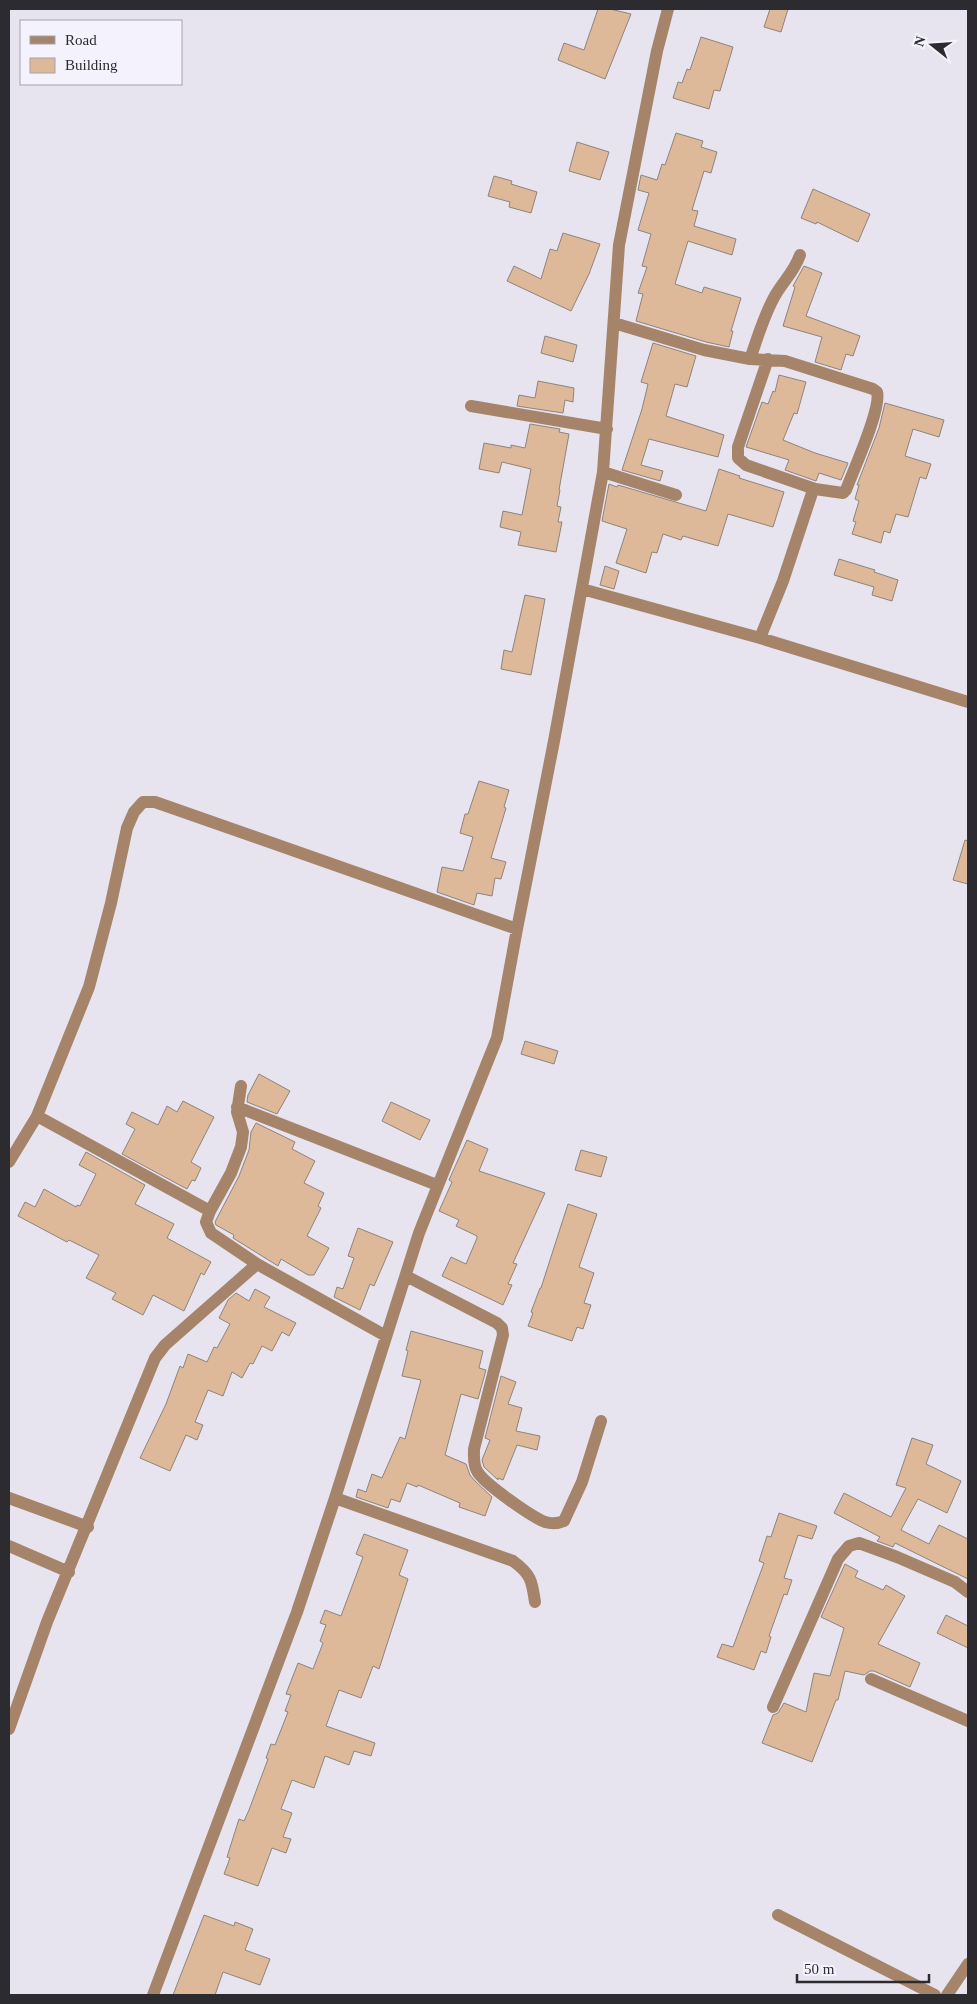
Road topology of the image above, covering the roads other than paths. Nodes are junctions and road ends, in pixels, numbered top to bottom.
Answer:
1 (668, 9) edge
2 (800, 255) dead end
3 (614, 323) junction
4 (750, 359) junction
5 (768, 359) junction
6 (471, 406) dead end
7 (607, 428) junction
8 (603, 472) junction
9 (815, 489) junction
10 (676, 495) dead end
11 (582, 589) junction
12 (760, 638) junction
13 (968, 702) edge
14 (517, 928) junction
15 (241, 1086) dead end
16 (237, 1107) junction
17 (37, 1116) junction
18 (9, 1162) edge
19 (437, 1185) junction
20 (210, 1211) junction
21 (257, 1264) junction
22 (406, 1276) junction
23 (386, 1336) junction
24 (601, 1421) dead end
25 (9, 1498) edge
26 (335, 1498) junction
27 (88, 1527) junction
28 (9, 1546) edge
29 (69, 1572) junction
30 (968, 1592) edge
31 (535, 1602) dead end
32 (872, 1679) dead end
33 (773, 1707) dead end
34 (968, 1721) edge
35 (9, 1729) edge
36 (778, 1915) dead end
37 (968, 1964) edge
38 (153, 1995) edge
39 (935, 1995) edge
40 (947, 1995) edge

1 - 3 street
2 - 4 street
3 - 4 street
3 - 7 street
4 - 5 street
5 - 9 street
5 - 9 street
6 - 7 street
7 - 8 street
8 - 10 street
8 - 11 street
9 - 12 street
11 - 12 street
11 - 14 street
12 - 13 street
14 - 17 street
14 - 19 street
15 - 16 street
16 - 19 street
16 - 20 street
17 - 18 street
17 - 20 street
19 - 22 street
20 - 21 street
21 - 23 street
21 - 27 street
22 - 23 street
22 - 24 street
23 - 26 street
25 - 27 street
26 - 31 street
26 - 38 street
27 - 29 street
28 - 29 street
29 - 35 street
30 - 33 street
32 - 34 street
36 - 39 street
37 - 40 street

